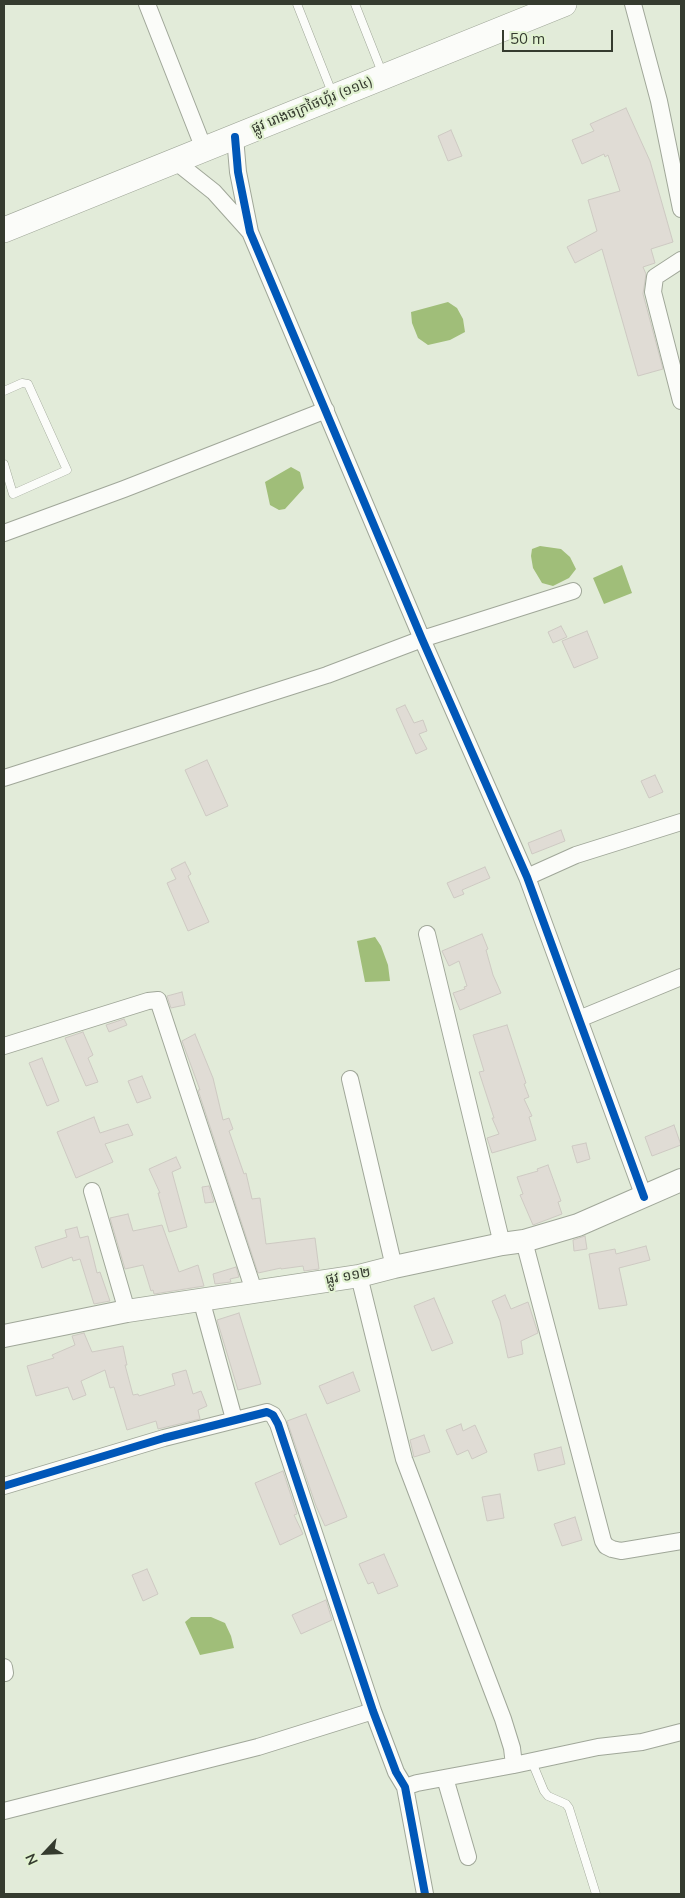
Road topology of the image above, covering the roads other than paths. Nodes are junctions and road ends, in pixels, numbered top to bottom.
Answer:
1 (146, 4) edge
2 (297, 4) edge
3 (355, 4) edge
4 (564, 4) edge
5 (634, 4) edge
6 (383, 77) junction
7 (333, 97) junction
8 (235, 137) junction
9 (204, 149) junction
10 (175, 161) junction
11 (681, 209) edge
12 (4, 230) edge
13 (250, 232) junction
14 (679, 263) edge
15 (4, 391) edge
16 (681, 401) edge
17 (326, 410) junction
18 (4, 464) edge
19 (4, 533) edge
20 (574, 592) dead end
21 (422, 639) junction
22 (4, 778) edge
23 (681, 822) edge
24 (528, 877) junction
25 (427, 934) dead end
26 (681, 977) edge
27 (579, 1019) junction
28 (4, 1046) edge
29 (350, 1079) dead end
30 (681, 1180) edge
31 (92, 1190) dead end
32 (644, 1197) junction
33 (524, 1241) junction
34 (502, 1244) junction
35 (394, 1267) junction
36 (359, 1276) junction
37 (254, 1291) junction
38 (201, 1299) junction
39 (127, 1310) junction
40 (4, 1336) edge
41 (234, 1419) junction
42 (4, 1486) edge
43 (681, 1541) edge
44 (373, 1711) junction
45 (681, 1732) edge
46 (532, 1762) junction
47 (514, 1766) junction
48 (445, 1778) junction
49 (404, 1787) junction
50 (4, 1810) edge
51 (468, 1857) dead end
52 (425, 1894) edge
53 (596, 1894) edge

1 - 9 street
2 - 7 lane
3 - 6 lane
4 - 6 main road, ផ្លូវ រោងចក្រថៃហ្គ័រ (១១៤)
5 - 11 street
6 - 7 main road, ផ្លូវ រោងចក្រថៃហ្គ័រ (១១៤)
7 - 8 main road, ផ្លូវ រោងចក្រថៃហ្គ័រ (១១៤)
8 - 9 main road, ផ្លូវ រោងចក្រថៃហ្គ័រ (១១៤)
8 - 13 street
9 - 10 main road, ផ្លូវ រោងចក្រថៃហ្គ័រ (១១៤)
10 - 12 main road, ផ្លូវ រោងចក្រថៃហ្គ័រ (១១៤)
10 - 13 street
13 - 17 street
14 - 16 street
15 - 18 lane
17 - 19 street
17 - 21 street
20 - 21 street
21 - 22 street
21 - 24 street
23 - 24 street
24 - 27 street
25 - 34 street
26 - 27 street
27 - 32 street
28 - 37 street
29 - 35 street
30 - 32 street, ផ្លូវ ១១២
31 - 39 street
32 - 33 street, ផ្លូវ ១១២
33 - 34 street, ផ្លូវ ១១២
33 - 43 street
34 - 35 street, ផ្លូវ ១១២
35 - 36 street, ផ្លូវ ១១២
36 - 37 street, ផ្លូវ ១១២
36 - 47 street
37 - 38 street, ផ្លូវ ១១២
38 - 39 street, ផ្លូវ ១១២
38 - 41 street
39 - 40 street, ផ្លូវ ១១២
41 - 42 street
41 - 44 street
44 - 49 street
44 - 50 street
45 - 46 street
46 - 47 street
46 - 53 lane
47 - 48 street
48 - 49 street
48 - 51 street
49 - 52 street

